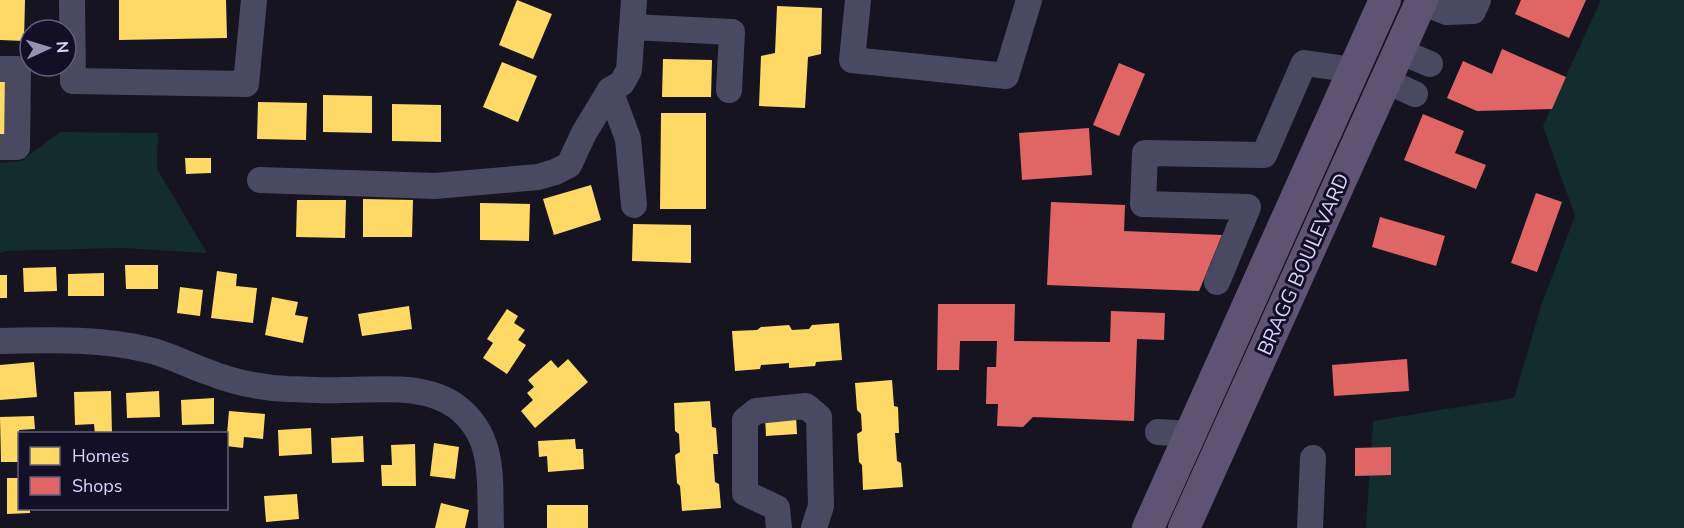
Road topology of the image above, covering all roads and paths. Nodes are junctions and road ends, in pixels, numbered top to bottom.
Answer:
1 (72, 0) edge
2 (254, 0) edge
3 (634, 0) edge
4 (858, 0) edge
5 (1029, 0) edge
6 (1385, 0) edge
7 (1478, 0) edge
8 (1422, 1) edge
9 (632, 27) junction
10 (1399, 51) junction
11 (1430, 64) dead end
12 (0, 69) edge
13 (1354, 70) junction
14 (1386, 81) junction
15 (610, 90) junction
16 (729, 90) dead end
17 (1415, 94) dead end
18 (0, 147) edge
19 (260, 180) dead end
20 (634, 205) dead end
21 (1217, 282) dead end
22 (0, 341) edge
23 (1158, 432) dead end
24 (1190, 434) junction
25 (1313, 458) dead end
26 (817, 517) edge
27 (778, 518) edge
28 (491, 528) edge
29 (1148, 528) edge
30 (1184, 528) edge
31 (1310, 528) edge

1 - 2 street
3 - 9 street
4 - 5 street
6 - 13 main road, BRAGG BOULEVARD
7 - 8 street
8 - 10 main road, BRAGG BOULEVARD
9 - 15 street
9 - 16 street
10 - 11 street
10 - 14 main road, BRAGG BOULEVARD
12 - 18 street
13 - 21 street
13 - 24 main road, BRAGG BOULEVARD
14 - 17 street
14 - 30 main road, BRAGG BOULEVARD
15 - 19 street
15 - 20 street
22 - 28 street
23 - 24 street
24 - 29 main road, BRAGG BOULEVARD
25 - 31 street
26 - 27 street
26 - 27 street

